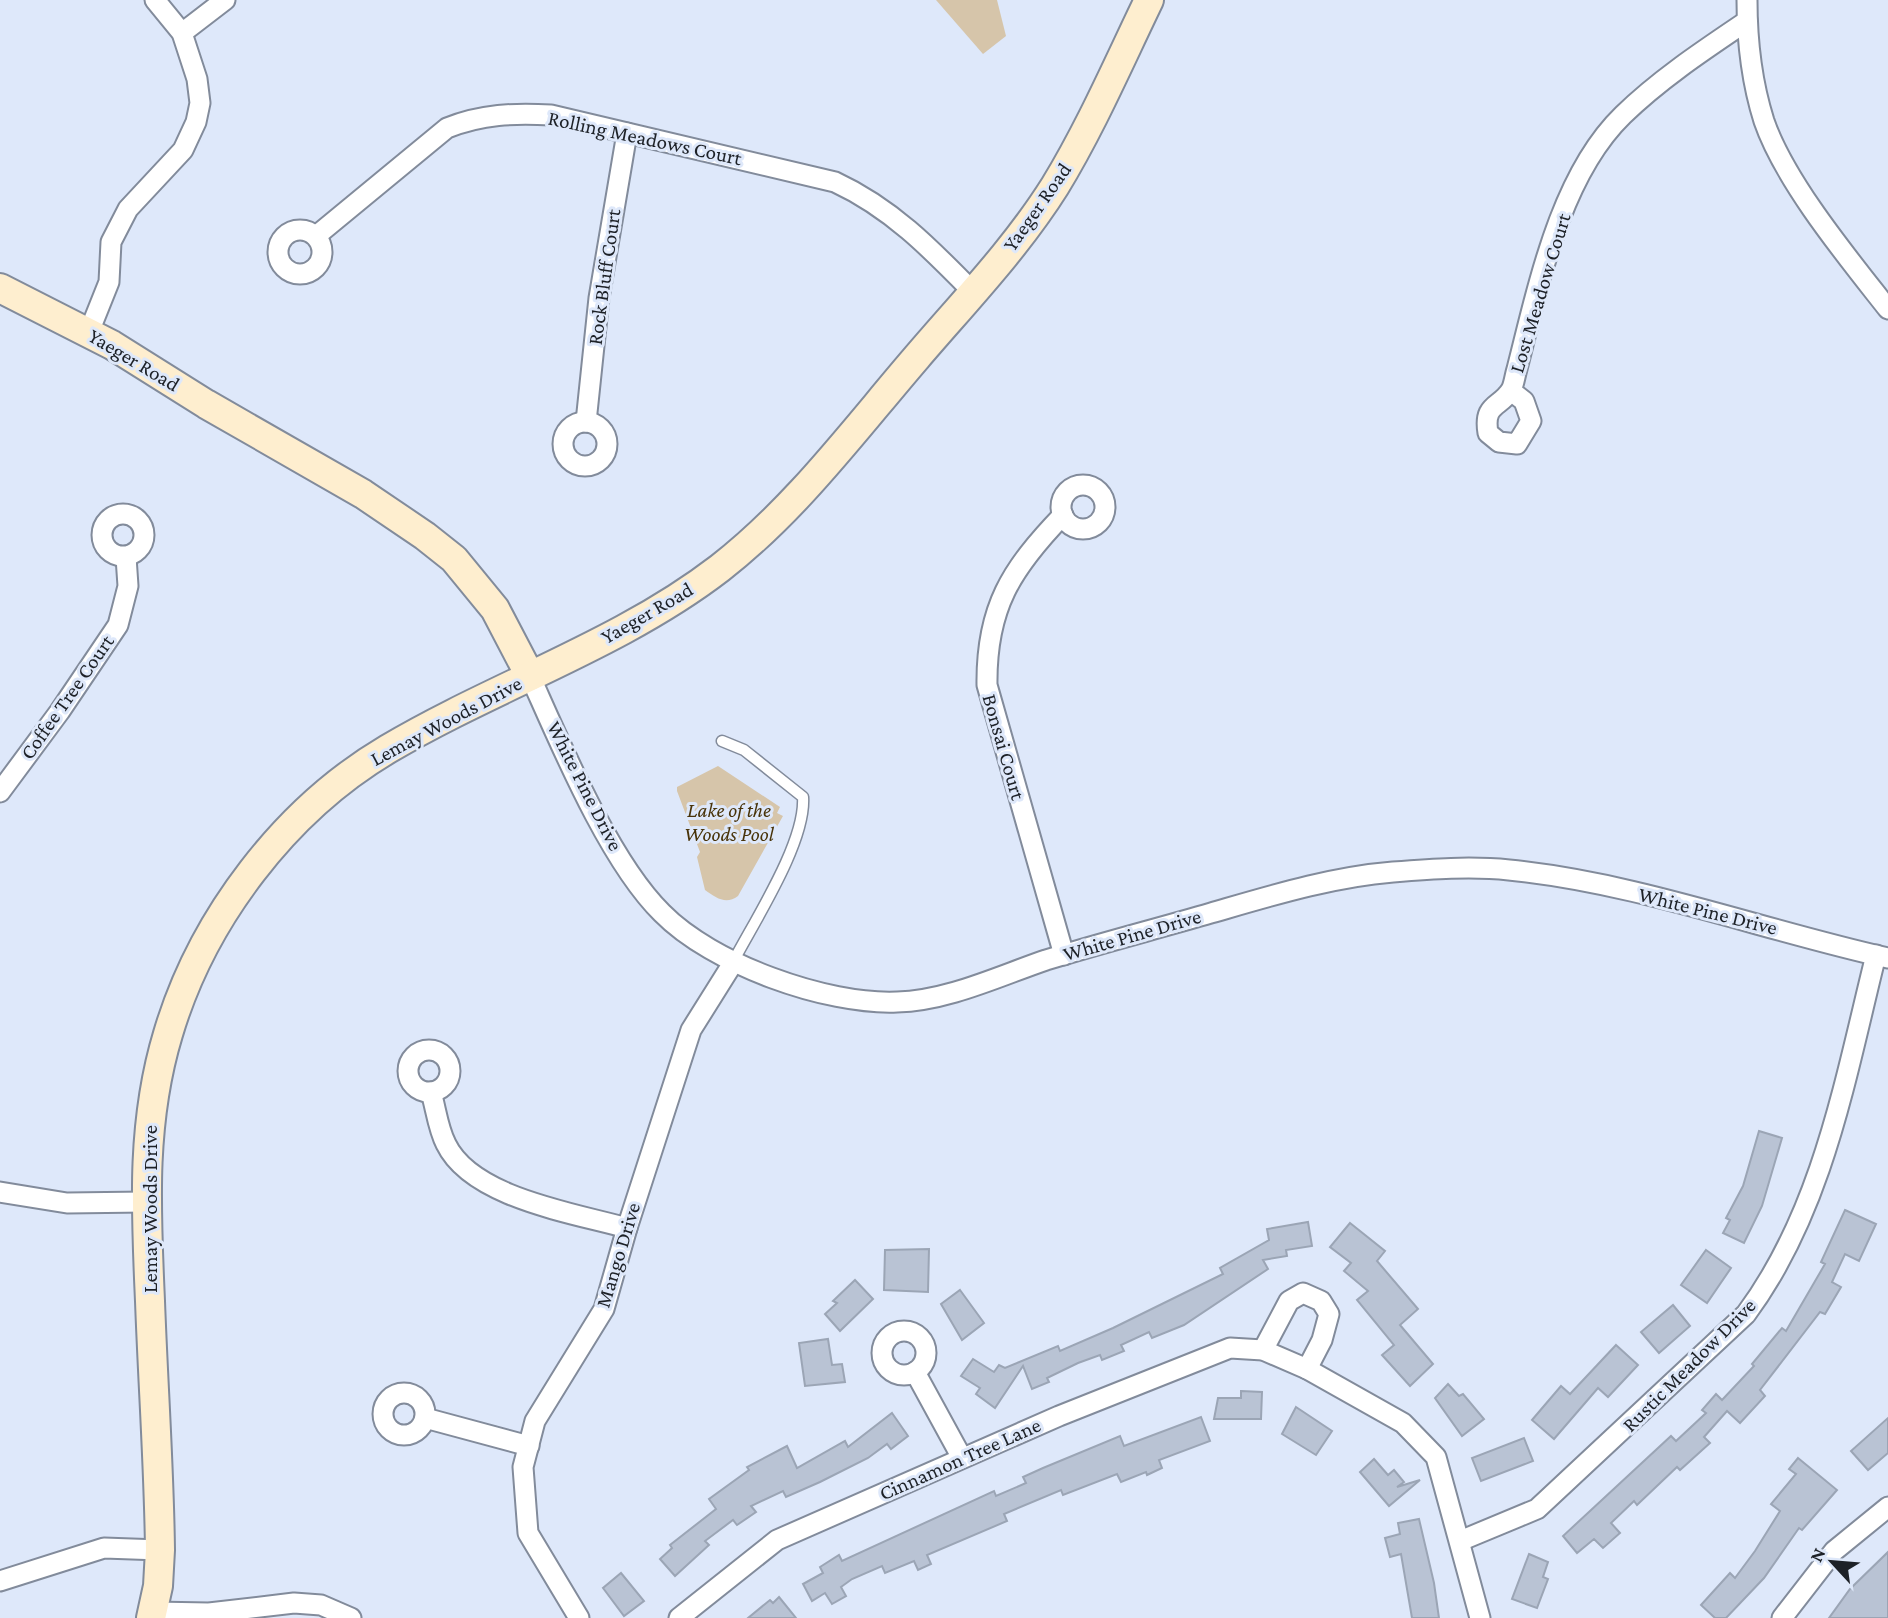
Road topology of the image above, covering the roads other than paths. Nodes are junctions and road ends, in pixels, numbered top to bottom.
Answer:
1 (155, 0) edge
2 (225, 0) edge
3 (1149, 0) edge
4 (1747, 0) edge
5 (1747, 21) junction
6 (182, 33) junction
7 (627, 132) junction
8 (316, 236) dead end
9 (0, 288) edge
10 (972, 292) junction
11 (1888, 309) edge
12 (89, 332) junction
13 (1511, 391) dead end
14 (586, 422) dead end
15 (1063, 515) dead end
16 (125, 556) dead end
17 (530, 676) junction
18 (722, 741) dead end
19 (0, 792) edge
20 (1064, 955) junction
21 (1882, 957) edge
22 (733, 963) junction
23 (431, 1092) dead end
24 (0, 1192) edge
25 (145, 1202) junction
26 (627, 1228) junction
27 (1263, 1350) junction
28 (1307, 1369) junction
29 (915, 1372) dead end
30 (425, 1418) dead end
31 (528, 1446) junction
32 (962, 1458) junction
33 (1888, 1507) edge
34 (1460, 1541) junction
35 (160, 1550) junction
36 (0, 1581) edge
37 (320, 1611) edge
38 (152, 1615) edge
39 (351, 1618) edge
40 (579, 1618) edge
41 (679, 1618) edge
42 (1480, 1618) edge
43 (1782, 1618) edge

1 - 6 street
2 - 6 street
3 - 10 street, Yaeger Road
4 - 5 street
5 - 11 street
5 - 13 street, Lost Meadow Court
6 - 12 street
7 - 8 street, Rolling Meadows Court
7 - 10 street, Rolling Meadows Court
7 - 14 street, Rock Bluff Court
9 - 12 street, Yaeger Road
10 - 17 street, Yaeger Road
12 - 17 street, Yaeger Road
15 - 20 street, Bonsai Court
16 - 19 street, Coffee Tree Court
17 - 22 street, White Pine Drive
17 - 25 street, Lemay Woods Drive
18 - 22 lane
20 - 21 street, White Pine Drive
20 - 22 street, White Pine Drive
21 - 34 street, Rustic Meadow Drive
22 - 26 street, Mango Drive
23 - 26 street
24 - 25 street
25 - 35 street, Lemay Woods Drive
26 - 31 street, Mango Drive
27 - 28 street, Cinnamon Tree Lane
27 - 28 street
27 - 32 street, Cinnamon Tree Lane
28 - 34 street, Cinnamon Tree Lane
29 - 32 street
30 - 31 street
31 - 40 street, Mango Drive
32 - 41 street, Cinnamon Tree Lane
33 - 43 street
34 - 42 street, Cinnamon Tree Lane
35 - 36 street
35 - 38 street, Lemay Woods Drive
37 - 38 street
37 - 39 street

